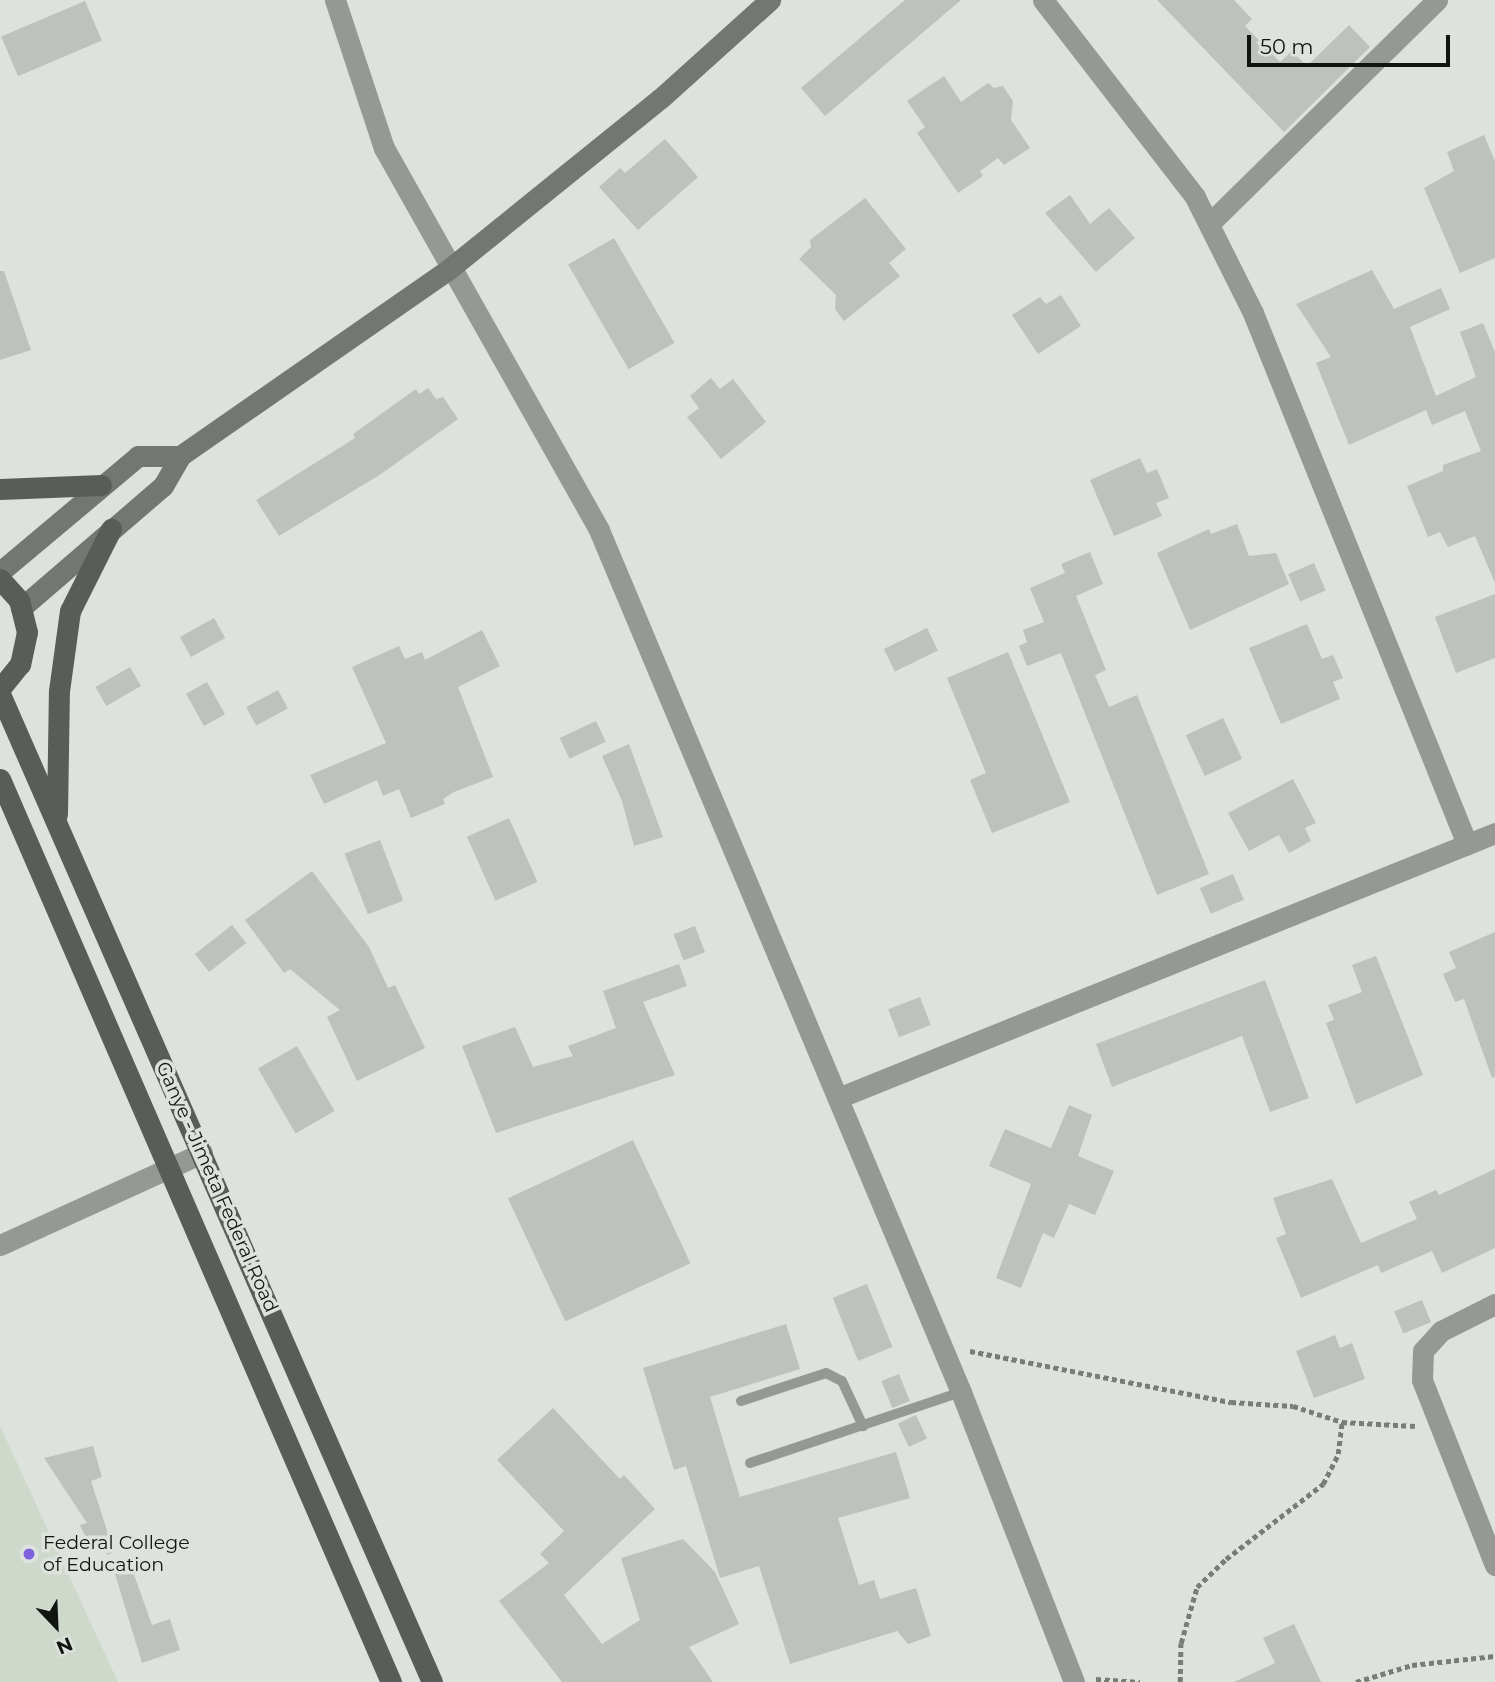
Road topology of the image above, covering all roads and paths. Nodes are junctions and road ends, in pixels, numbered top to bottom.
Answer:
1 (335, 0) edge
2 (770, 0) edge
3 (1043, 0) edge
4 (1437, 0) edge
5 (1209, 224) junction
6 (449, 269) junction
7 (180, 456) junction
8 (101, 485) junction
9 (0, 489) edge
10 (111, 529) junction
11 (0, 572) edge
12 (0, 579) edge
13 (21, 608) junction
14 (0, 688) edge
15 (0, 694) edge
16 (0, 779) edge
17 (57, 819) junction
18 (1495, 833) edge
19 (1467, 844) junction
20 (838, 1098) junction
21 (202, 1153) junction
22 (166, 1168) junction
23 (0, 1245) edge
24 (1495, 1304) edge
25 (943, 1348) junction
26 (961, 1392) junction
27 (741, 1401) dead end
28 (1342, 1422) junction
29 (863, 1426) junction
30 (1441, 1428) junction
31 (750, 1463) dead end
32 (1495, 1565) edge
33 (1495, 1656) edge
34 (391, 1682) edge
35 (432, 1682) edge
36 (1074, 1682) edge
37 (1084, 1682) edge
38 (1140, 1682) edge
39 (1180, 1682) edge
40 (1356, 1682) edge

1 - 6 street
2 - 6 main road
3 - 5 street
4 - 5 street
5 - 19 street
6 - 7 main road
6 - 20 street
7 - 8 main road
7 - 10 main road
8 - 9 main road
8 - 11 main road
10 - 13 main road
10 - 17 main road
12 - 13 main road
13 - 14 main road
15 - 17 main road, Ganye - Jimeta Federal Road
16 - 22 main road, Ganye - Jimeta Federal Road
17 - 21 main road, Ganye - Jimeta Federal Road
18 - 19 street
19 - 20 street
20 - 25 street
21 - 22 street
21 - 35 main road, Ganye - Jimeta Federal Road
22 - 23 street
22 - 34 main road, Ganye - Jimeta Federal Road
24 - 30 street
25 - 26 street
25 - 28 path
26 - 29 lane
26 - 36 street
27 - 29 lane
28 - 30 path
28 - 39 path
29 - 31 lane
30 - 32 street
33 - 40 path
37 - 38 path

